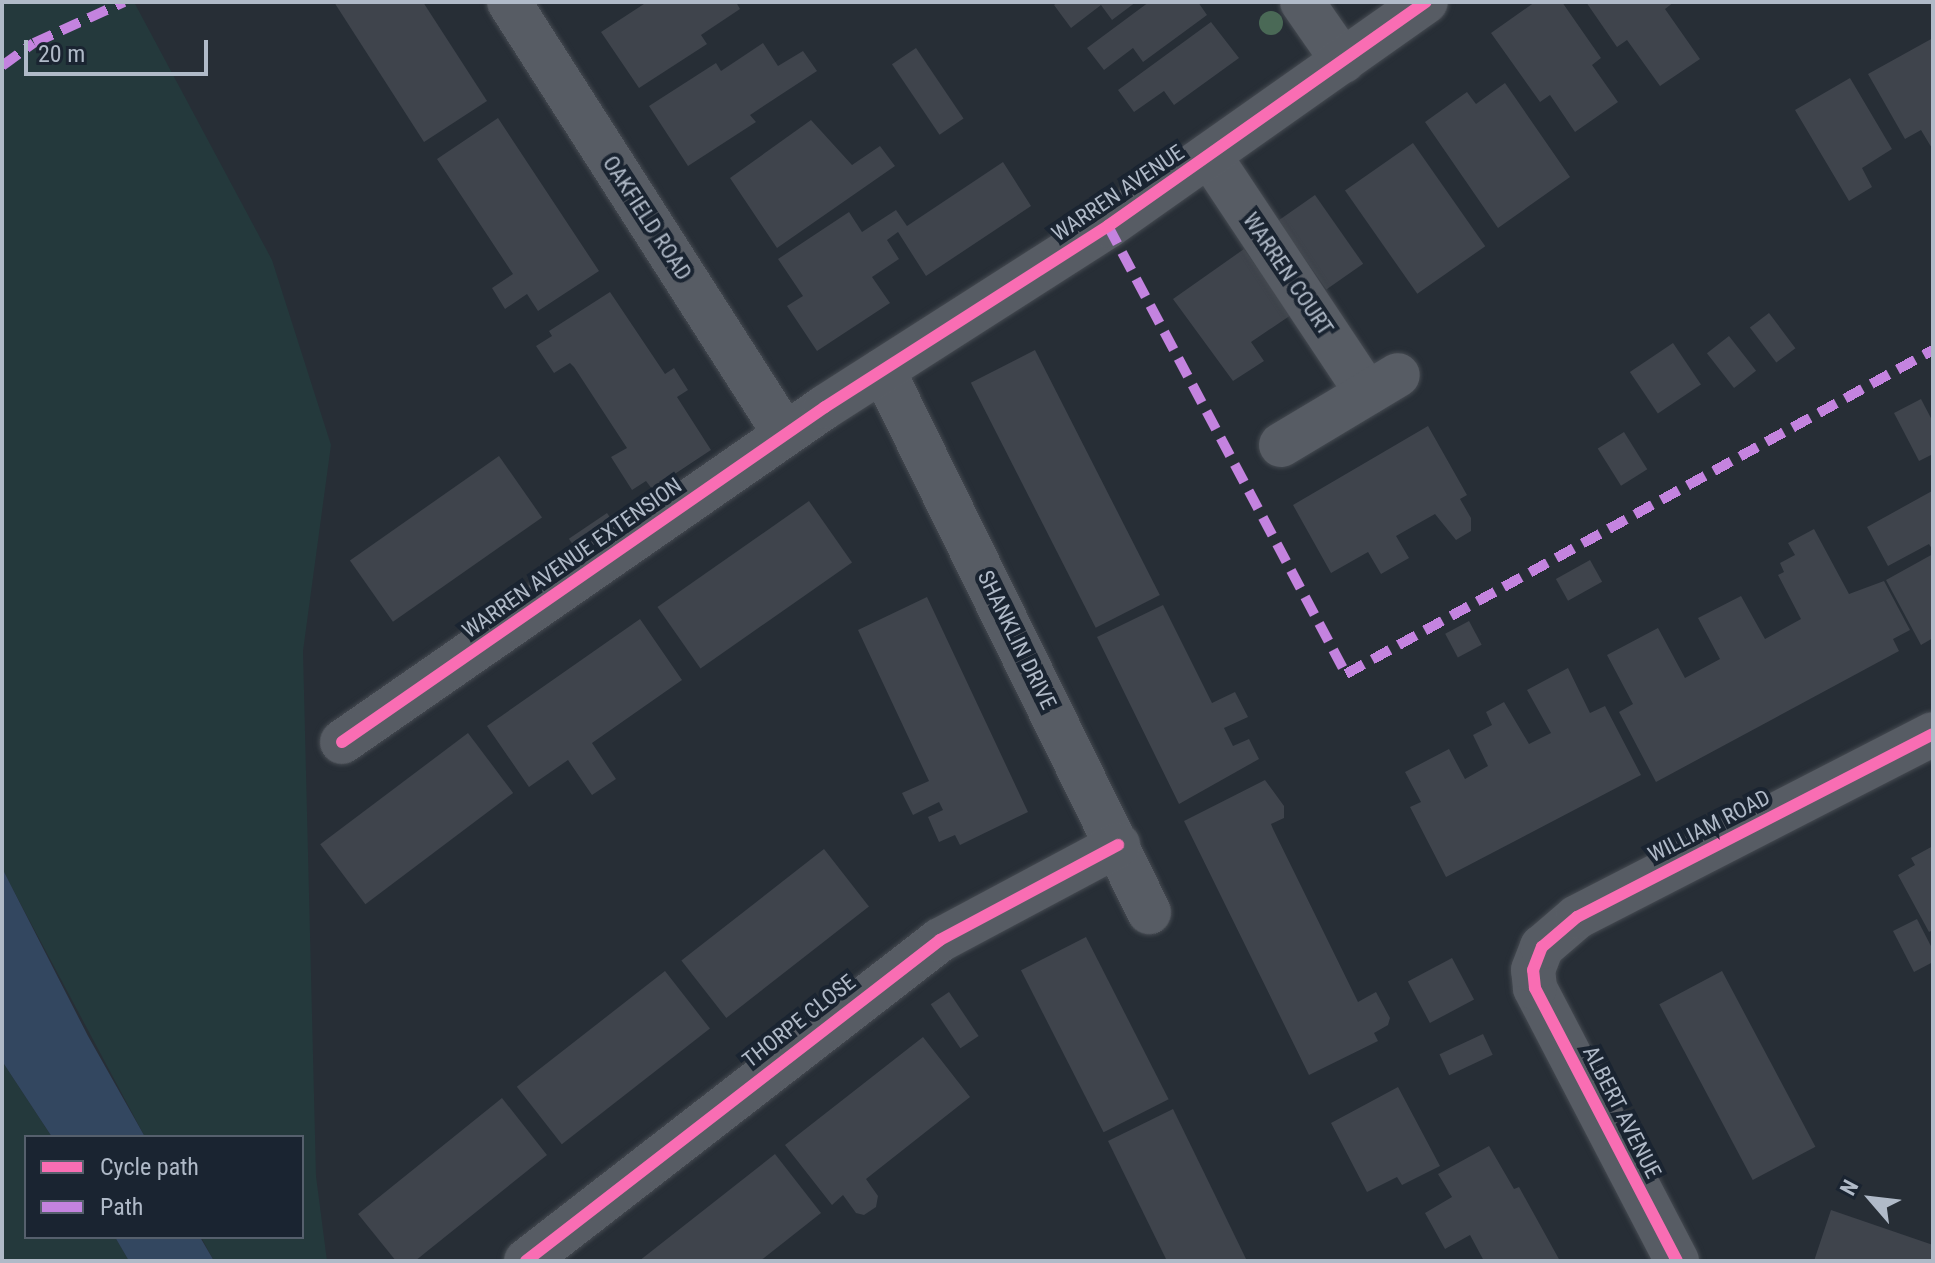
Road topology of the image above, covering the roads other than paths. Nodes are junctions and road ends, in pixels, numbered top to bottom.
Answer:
1 (509, 2) edge
2 (1302, 2) edge
3 (1426, 2) edge
4 (1343, 61) junction
5 (1209, 155) junction
6 (883, 370) junction
7 (825, 407) joint
8 (785, 434) junction
9 (1281, 445) dead end
10 (1933, 734) edge
11 (342, 742) dead end
12 (1118, 845) junction
13 (1149, 912) dead end
14 (1533, 981) joint
15 (526, 1261) edge
16 (1677, 1261) edge

1 - 8 street, OAKFIELD ROAD
2 - 4 street
3 - 4 street, WARREN AVENUE
4 - 5 street, WARREN AVENUE
5 - 6 street, WARREN AVENUE
5 - 9 street, WARREN COURT
6 - 7 street, WARREN AVENUE
6 - 12 street, SHANKLIN DRIVE
7 - 8 street, WARREN AVENUE EXTENSION
8 - 11 street, WARREN AVENUE EXTENSION
10 - 14 street, WILLIAM ROAD
12 - 13 street, SHANKLIN DRIVE
12 - 15 street, THORPE CLOSE
14 - 16 street, ALBERT AVENUE

